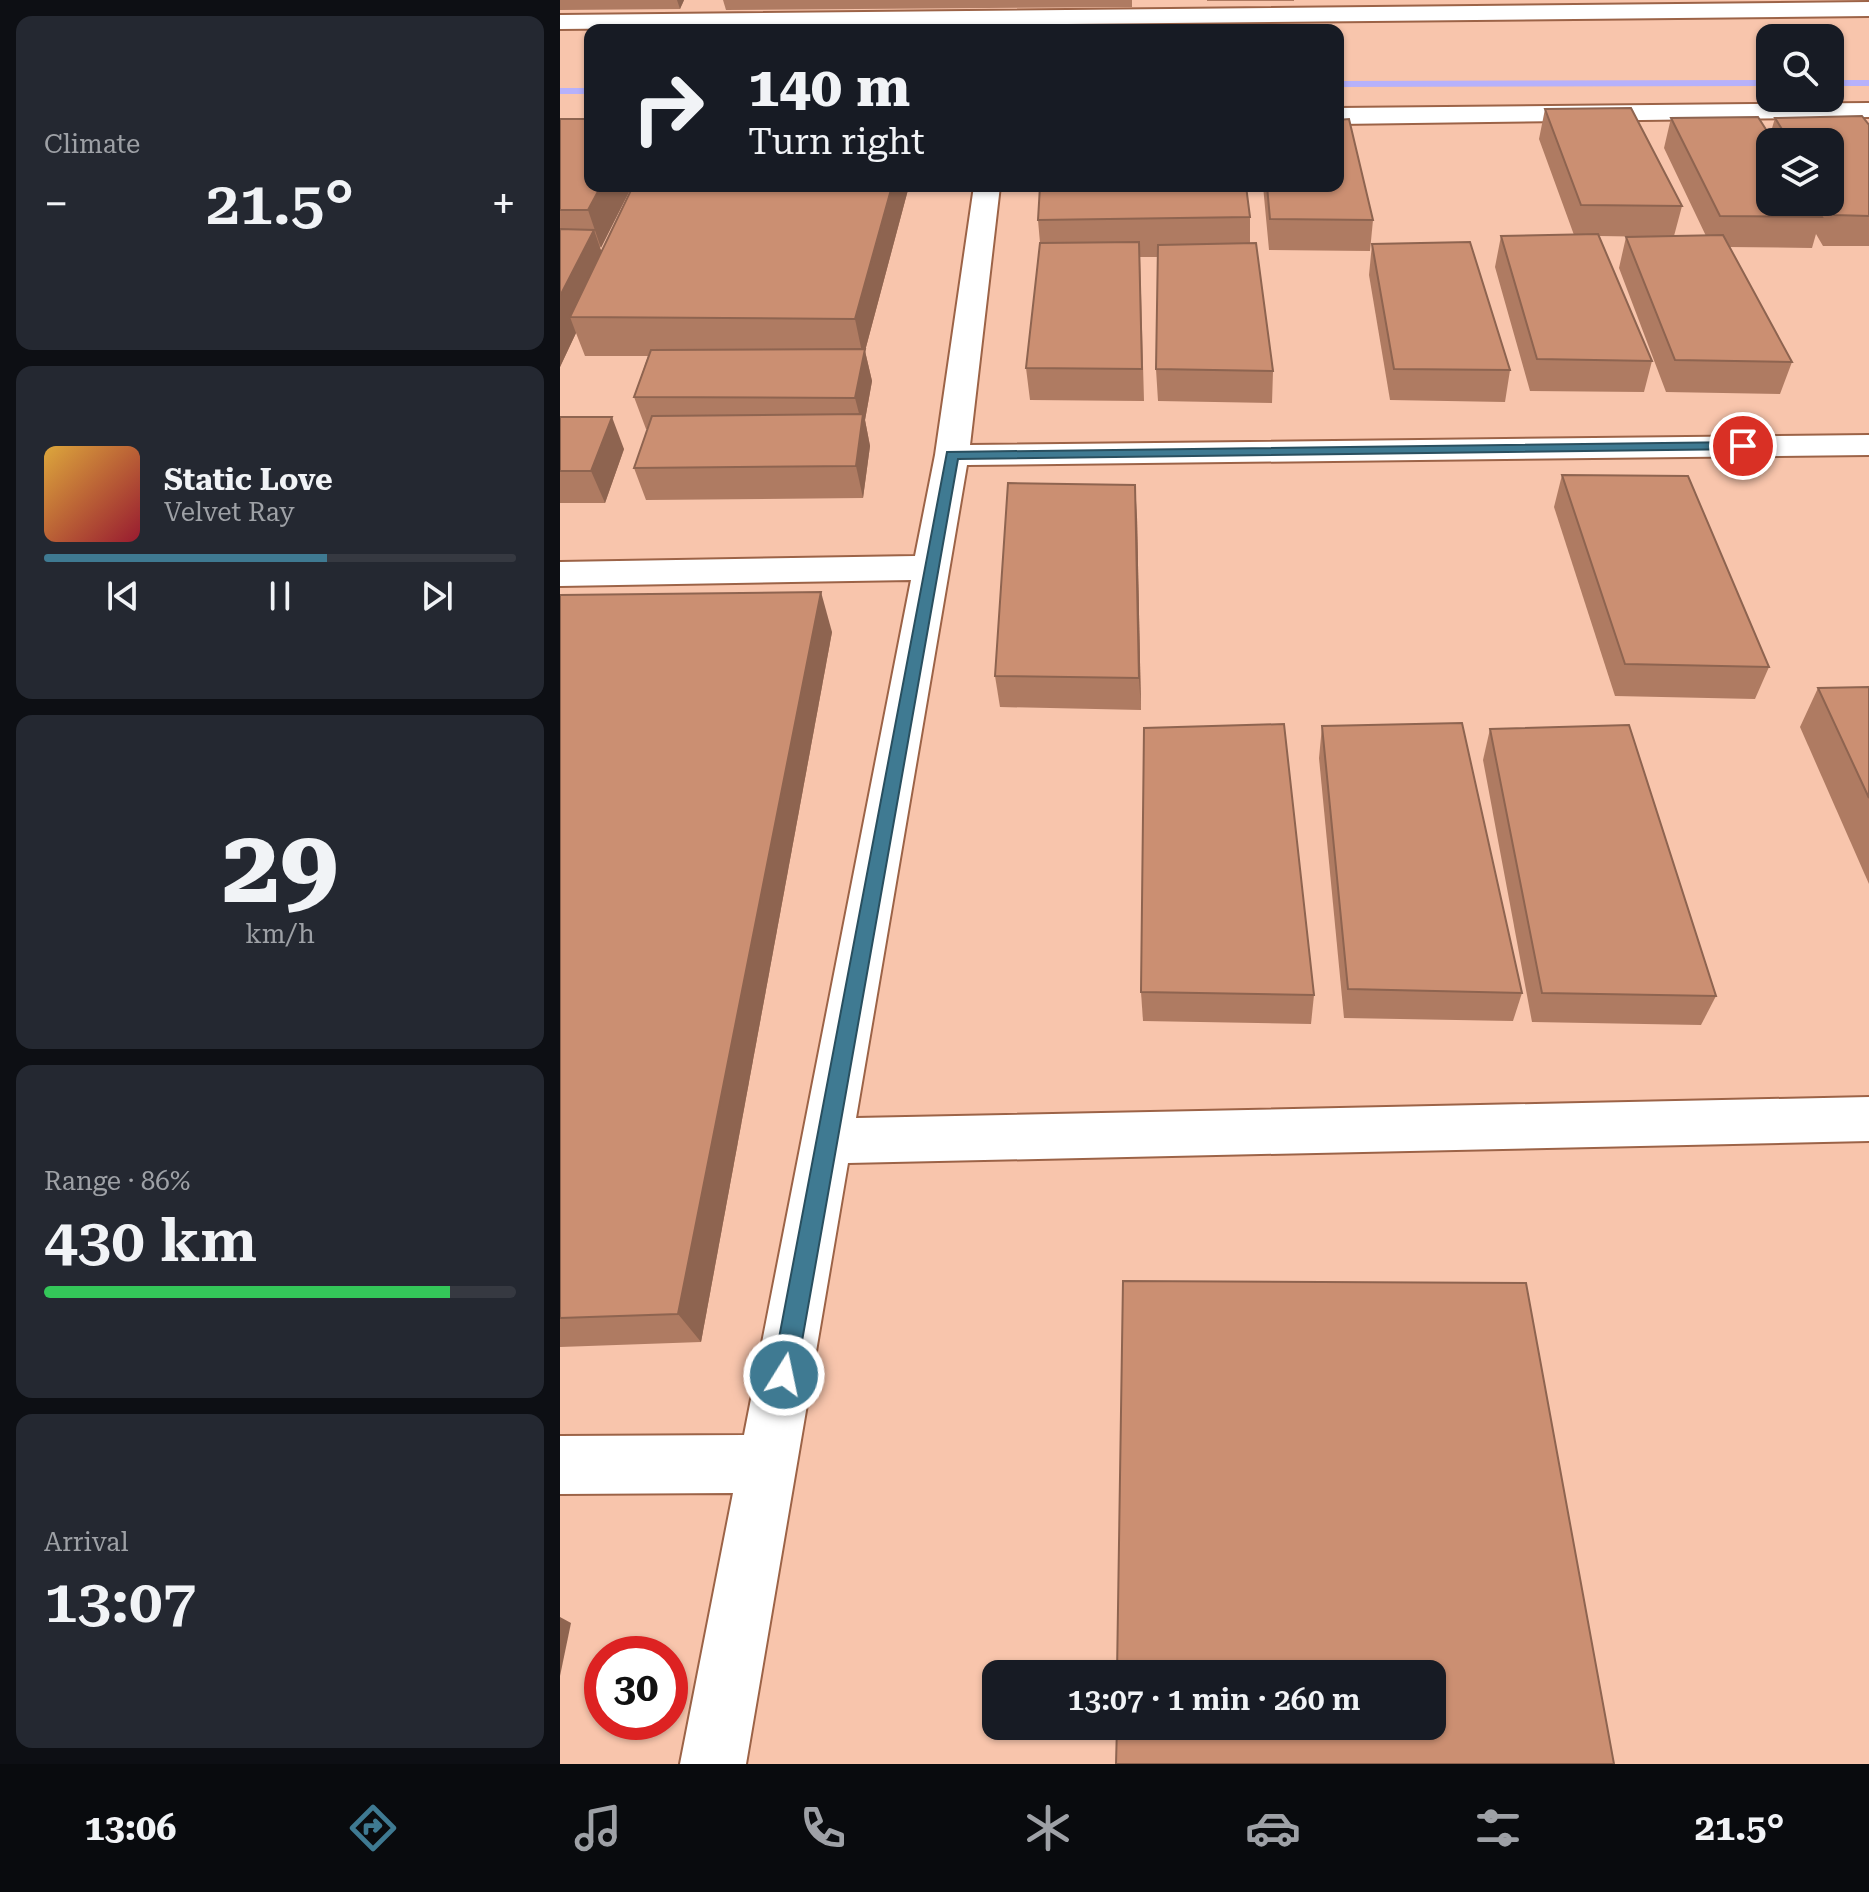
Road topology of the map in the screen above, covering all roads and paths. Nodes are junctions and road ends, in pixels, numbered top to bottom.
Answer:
1 (1440, 6) edge
2 (1314, 7) edge
3 (1183, 8) edge
4 (1869, 9) edge
5 (706, 10) edge
6 (560, 22) edge
7 (1450, 42) dead end
8 (1869, 110) edge
9 (1344, 116) edge
10 (986, 192) edge
11 (1869, 445) edge
12 (952, 455) junction
13 (932, 568) junction
14 (560, 574) edge
15 (1869, 1119) edge
16 (827, 1141) junction
17 (768, 1464) junction
18 (560, 1465) edge
19 (713, 1764) edge

1 - 2 street
1 - 4 street
1 - 7 street
2 - 3 street
3 - 5 street
5 - 6 street
8 - 9 street
10 - 12 street
11 - 12 street
12 - 13 street
13 - 14 street
13 - 16 street
15 - 16 street
16 - 17 street
17 - 18 street
17 - 19 street

